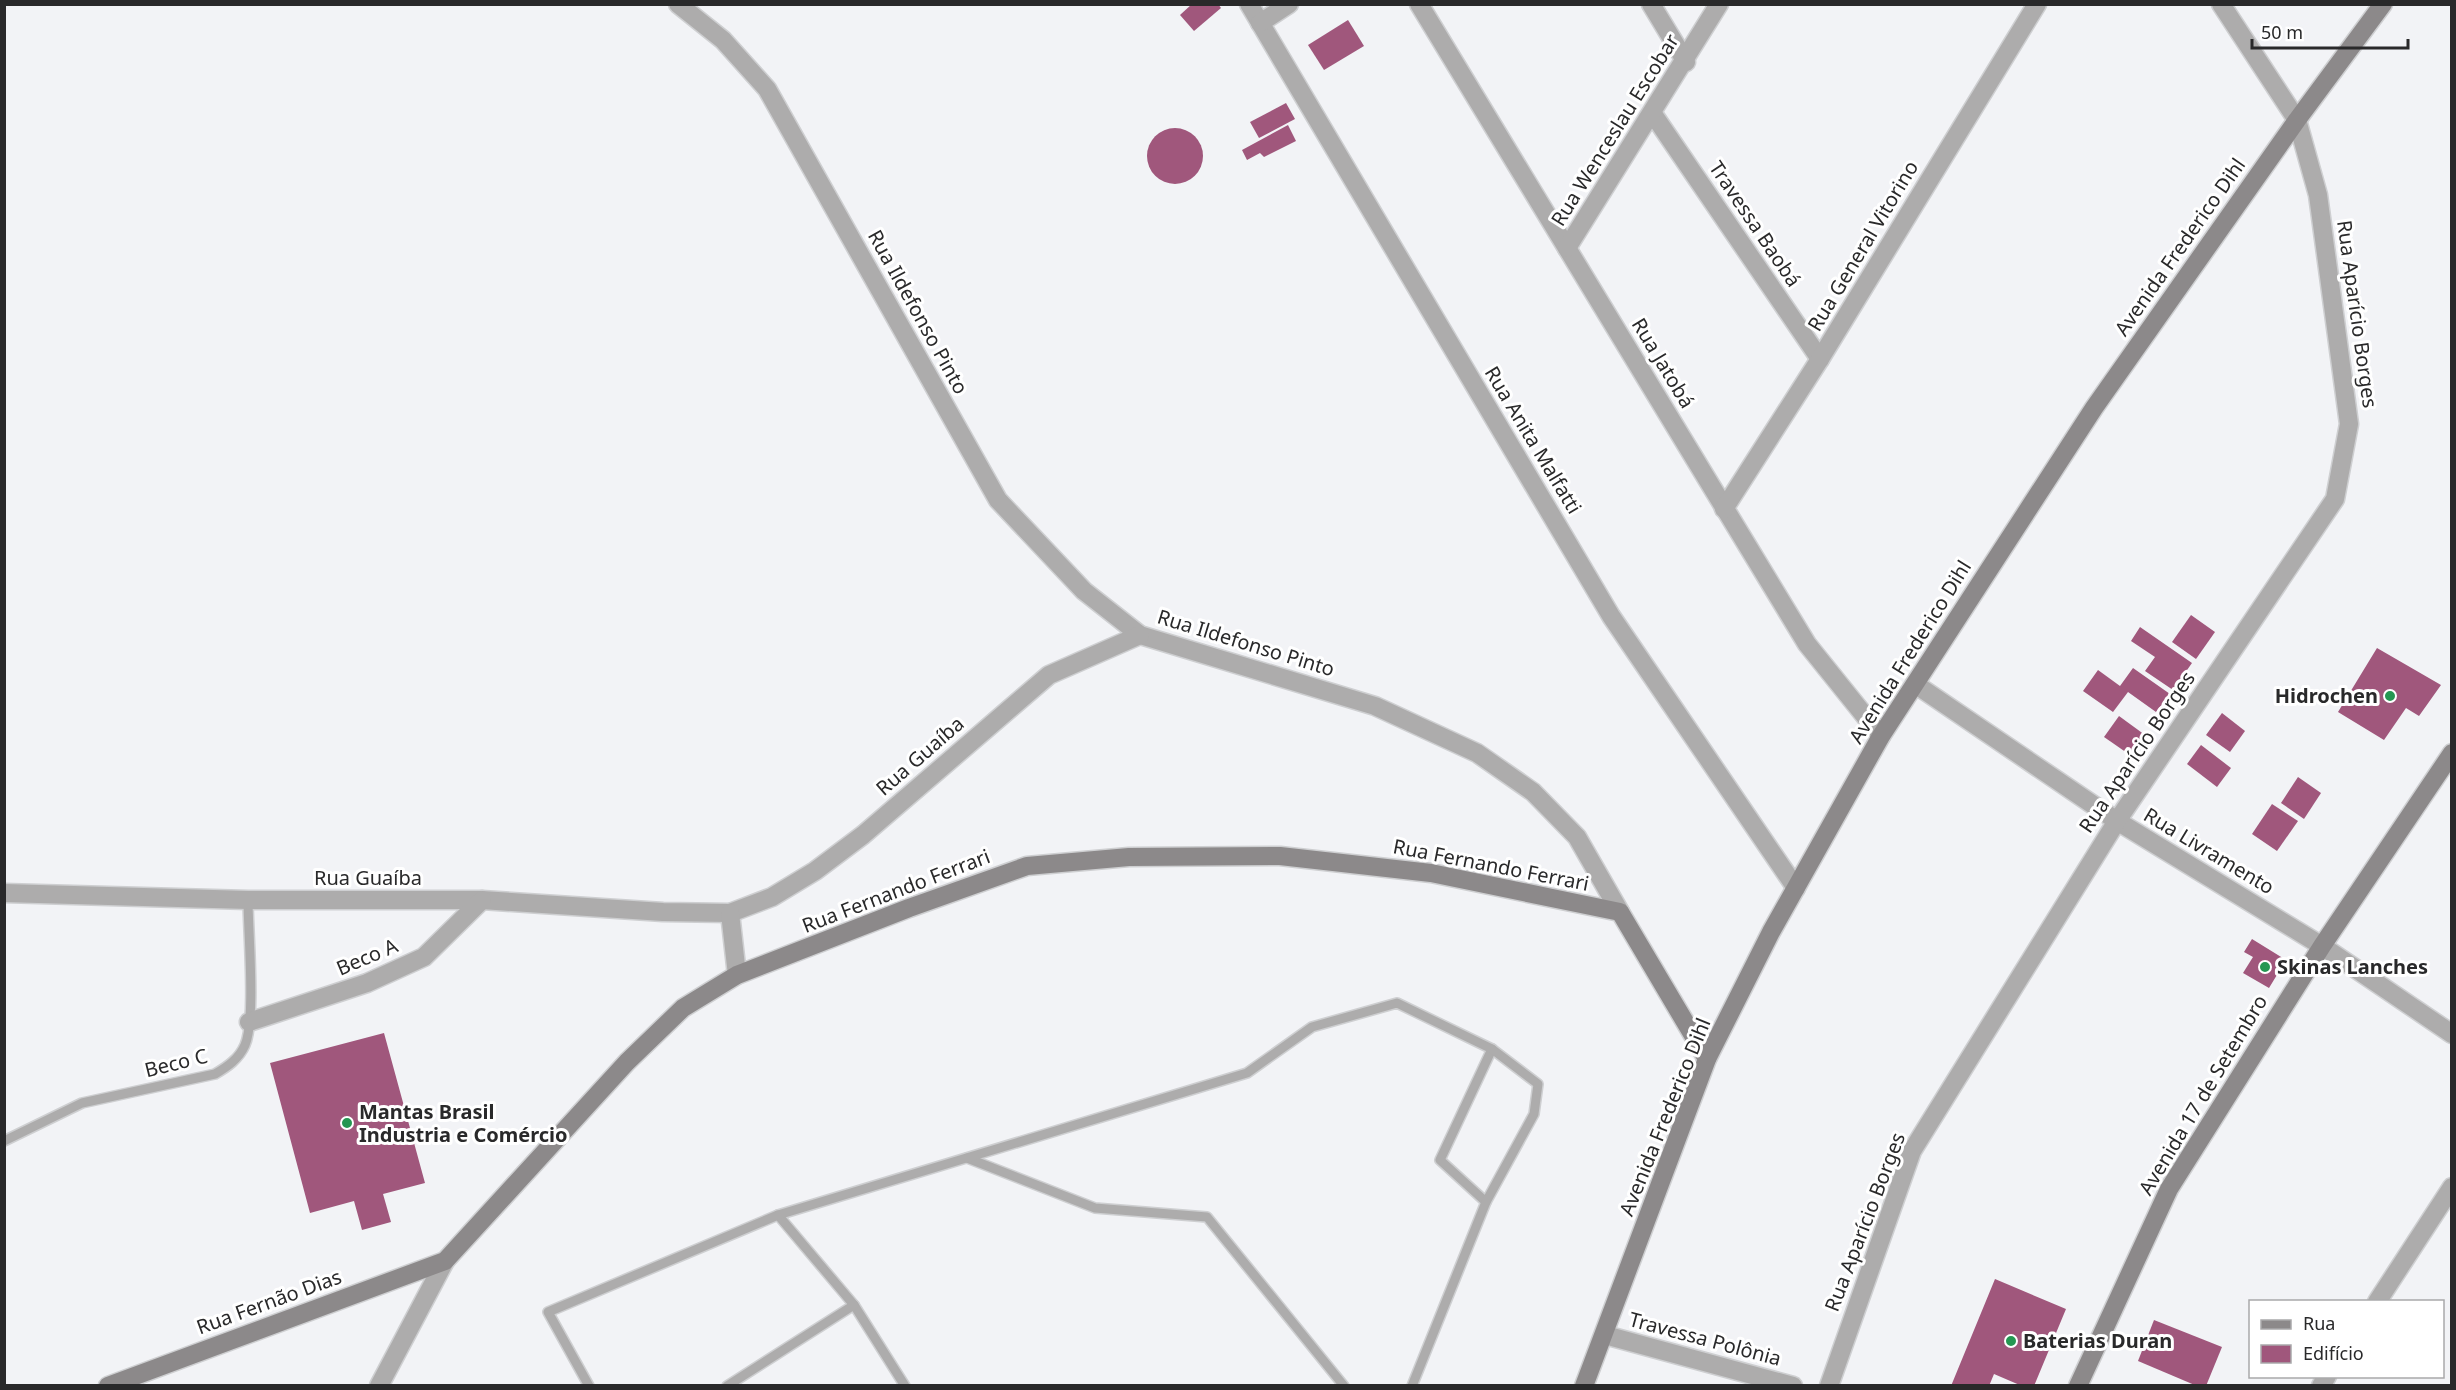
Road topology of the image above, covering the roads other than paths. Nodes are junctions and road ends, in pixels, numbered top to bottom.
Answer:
1 (678, 4) edge
2 (1249, 4) edge
3 (1289, 4) edge
4 (1419, 4) edge
5 (1651, 4) edge
6 (1719, 4) edge
7 (2037, 4) edge
8 (2221, 4) edge
9 (2383, 4) edge
10 (1260, 23) junction
11 (1686, 62) junction
12 (1653, 114) junction
13 (2297, 120) junction
14 (1567, 248) junction
15 (1820, 359) junction
16 (1724, 509) junction
17 (1140, 635) junction
18 (1915, 684) junction
19 (1881, 736) junction
20 (2451, 753) edge
21 (2117, 821) junction
22 (1796, 888) junction
23 (4, 892) edge
24 (248, 900) junction
25 (482, 900) junction
26 (1620, 912) junction
27 (730, 913) junction
28 (2322, 946) junction
29 (737, 975) junction
30 (249, 1022) junction
31 (2451, 1034) edge
32 (1492, 1049) junction
33 (1707, 1059) junction
34 (4, 1141) edge
35 (967, 1158) junction
36 (2451, 1187) edge
37 (1486, 1202) junction
38 (778, 1215) junction
39 (446, 1261) junction
40 (2378, 1300) edge
41 (854, 1305) junction
42 (1605, 1335) junction
43 (108, 1386) edge
44 (379, 1386) edge
45 (589, 1386) edge
46 (727, 1386) edge
47 (905, 1386) edge
48 (1344, 1386) edge
49 (1412, 1386) edge
50 (1584, 1386) edge
51 (1793, 1386) edge
52 (1829, 1386) edge
53 (2078, 1386) edge

1 - 17 street, Rua Ildefonso Pinto
2 - 10 street, Rua Anita Malfatti
3 - 10 street
4 - 14 street, Rua Jatobá
5 - 11 street
6 - 11 street, Rua Wenceslau Escobar
7 - 15 street, Rua General Vitorino
8 - 13 street, Rua Aparício Borges
9 - 13 main road, Avenida Frederico Dihl
10 - 22 street, Rua Anita Malfatti
11 - 12 street, Rua Wenceslau Escobar
12 - 14 street, Rua Wenceslau Escobar
12 - 15 street, Travessa Baobá
13 - 18 main road, Avenida Frederico Dihl
13 - 21 street, Rua Aparício Borges
14 - 16 street, Rua Jatobá
15 - 16 street, Rua General Vitorino
16 - 19 street, Rua Jatobá
17 - 26 street, Rua Ildefonso Pinto
17 - 27 street, Rua Guaíba
18 - 19 main road, Avenida Frederico Dihl
18 - 21 street, Rua Livramento
19 - 22 main road, Avenida Frederico Dihl
20 - 28 main road, Avenida 17 de Setembro
21 - 28 street, Rua Livramento
21 - 52 street, Rua Aparício Borges
22 - 33 main road, Avenida Frederico Dihl
23 - 24 street, Rua Guaíba
24 - 25 street, Rua Guaíba
24 - 30 lane, Beco C
25 - 27 street, Rua Guaíba
25 - 30 street, Beco A
26 - 29 main road, Rua Fernando Ferrari
26 - 33 main road, Rua Ildefonso Pinto
27 - 29 street
28 - 31 street, Rua Livramento
28 - 53 main road, Avenida 17 de Setembro
29 - 39 main road, Rua Fernando Ferrari
30 - 34 lane, Beco C
32 - 35 lane
32 - 37 lane
32 - 37 lane
33 - 42 main road, Avenida Frederico Dihl
35 - 38 lane
35 - 48 lane
36 - 40 street
37 - 49 lane
38 - 41 lane
38 - 45 lane
39 - 43 main road, Rua Fernão Dias
39 - 44 street, Rua Fernando Ferrari
41 - 46 lane
41 - 47 lane
42 - 50 main road, Avenida Frederico Dihl
42 - 51 street, Travessa Polônia

